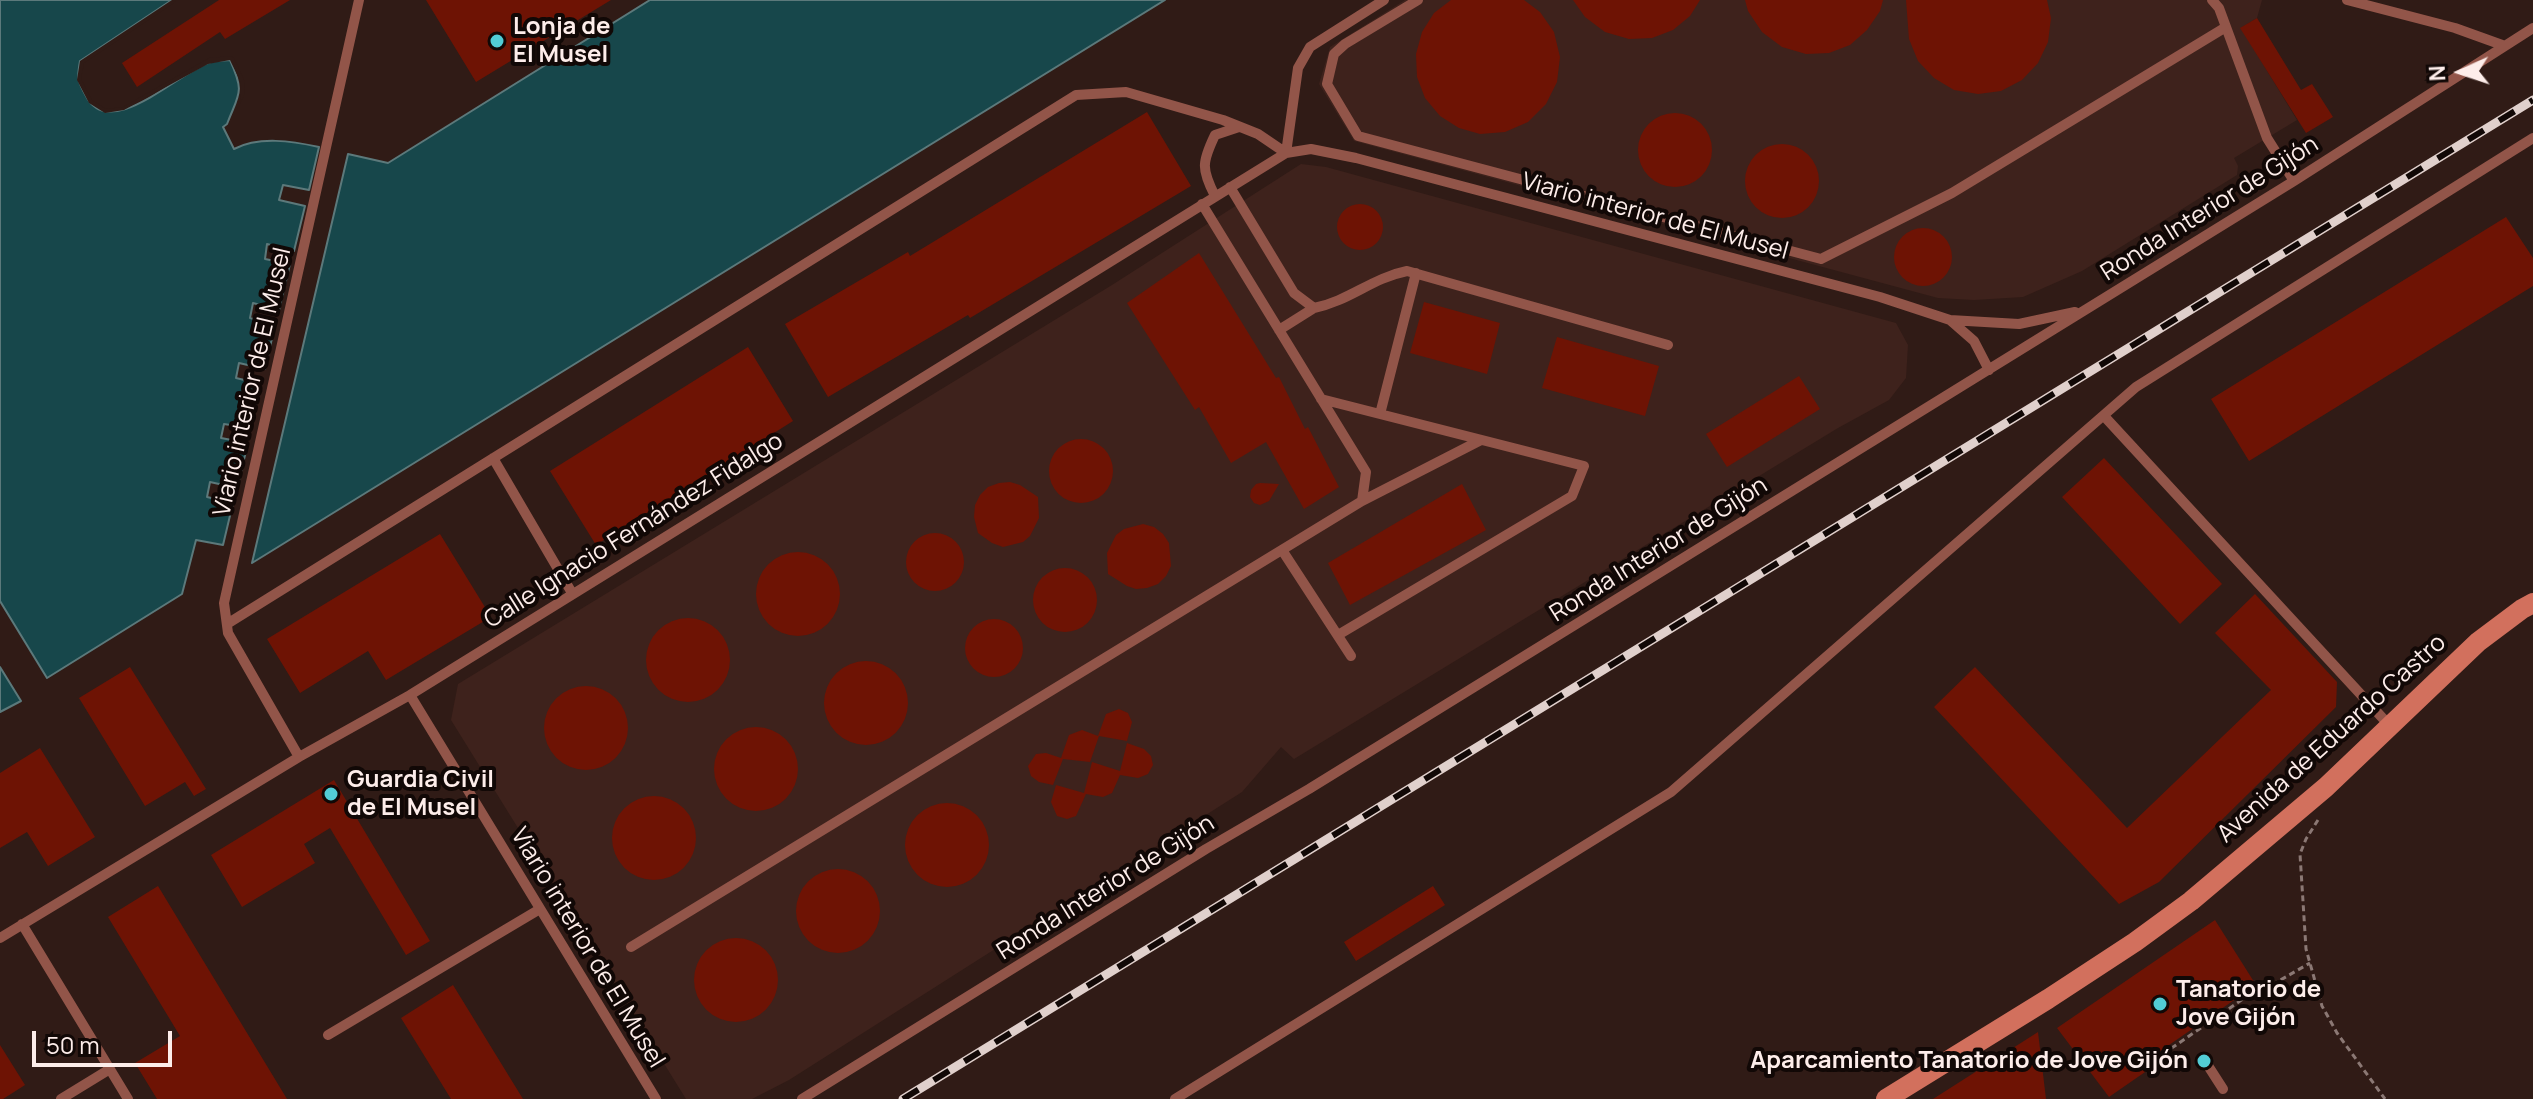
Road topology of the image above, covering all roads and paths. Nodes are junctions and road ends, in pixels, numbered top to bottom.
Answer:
1 (359, 0) edge
2 (1384, 0) edge
3 (1418, 0) edge
4 (2212, 0) edge
5 (2347, 0) edge
6 (2226, 27) junction
7 (2533, 28) edge
8 (2505, 46) junction
9 (1239, 127) junction
10 (2533, 138) edge
11 (1286, 153) junction
12 (2294, 181) junction
13 (1230, 187) junction
14 (1215, 196) junction
15 (1202, 204) junction
16 (1416, 273) junction
17 (1314, 308) junction
18 (2082, 311) junction
19 (1950, 320) junction
20 (1279, 330) junction
21 (1668, 345) dead end
22 (1989, 370) junction
23 (1321, 399) junction
24 (1380, 414) junction
25 (2104, 416) junction
26 (1481, 440) junction
27 (493, 458) junction
28 (1362, 501) junction
29 (1282, 550) junction
30 (572, 593) junction
31 (2533, 603) edge
32 (227, 624) junction
33 (1338, 635) junction
34 (1351, 656) dead end
35 (410, 695) junction
36 (2389, 725) junction
37 (299, 757) junction
38 (2320, 818) dead end
39 (540, 909) junction
40 (22, 924) junction
41 (0, 938) edge
42 (631, 947) dead end
43 (2310, 963) junction
44 (328, 1035) dead end
45 (2163, 1054) dead end
46 (2205, 1061) dead end
47 (110, 1069) junction
48 (2223, 1089) dead end
49 (61, 1099) edge
50 (128, 1099) edge
51 (656, 1099) edge
52 (802, 1099) edge
53 (1175, 1099) edge
54 (1886, 1099) edge
55 (2385, 1099) edge

1 - 32 lane, Viario interior de El Musel
2 - 11 lane
3 - 6 lane
4 - 6 lane
5 - 8 lane
6 - 12 lane
7 - 8 lane, Ronda Interior de Gijón
8 - 12 lane, Ronda Interior de Gijón
9 - 11 lane
9 - 14 lane
9 - 27 lane
10 - 25 lane
11 - 13 lane, Calle Ignacio Fernández Fidalgo
11 - 19 lane, Viario interior de El Musel
12 - 18 lane, Ronda Interior de Gijón
13 - 14 lane, Calle Ignacio Fernández Fidalgo
13 - 17 lane
14 - 15 lane, Calle Ignacio Fernández Fidalgo
15 - 20 lane
15 - 30 lane, Calle Ignacio Fernández Fidalgo
16 - 17 lane
16 - 21 lane
16 - 24 lane
17 - 20 lane
18 - 19 lane
18 - 22 lane, Ronda Interior de Gijón
19 - 22 lane, Viario interior de El Musel
20 - 23 lane
22 - 52 lane, Ronda Interior de Gijón
23 - 24 lane
23 - 28 lane
24 - 26 lane
25 - 36 lane
25 - 53 lane
26 - 28 lane
26 - 33 lane
27 - 30 lane
27 - 32 lane
28 - 29 lane
29 - 33 lane
29 - 42 lane
30 - 35 lane, Calle Ignacio Fernández Fidalgo
31 - 36 street, Avenida de Eduardo Castro
32 - 37 lane, Viario interior de El Musel
33 - 34 lane
35 - 37 lane, Calle Ignacio Fernández Fidalgo
35 - 39 lane, Viario interior de El Musel
36 - 54 street, Avenida de Eduardo Castro
37 - 40 lane, Calle Ignacio Fernández Fidalgo
38 - 43 path
39 - 44 lane
39 - 51 lane, Viario interior de El Musel
40 - 41 lane, Calle Ignacio Fernández Fidalgo
40 - 47 lane
43 - 45 path
43 - 55 path
46 - 48 lane
47 - 49 lane
47 - 50 lane

